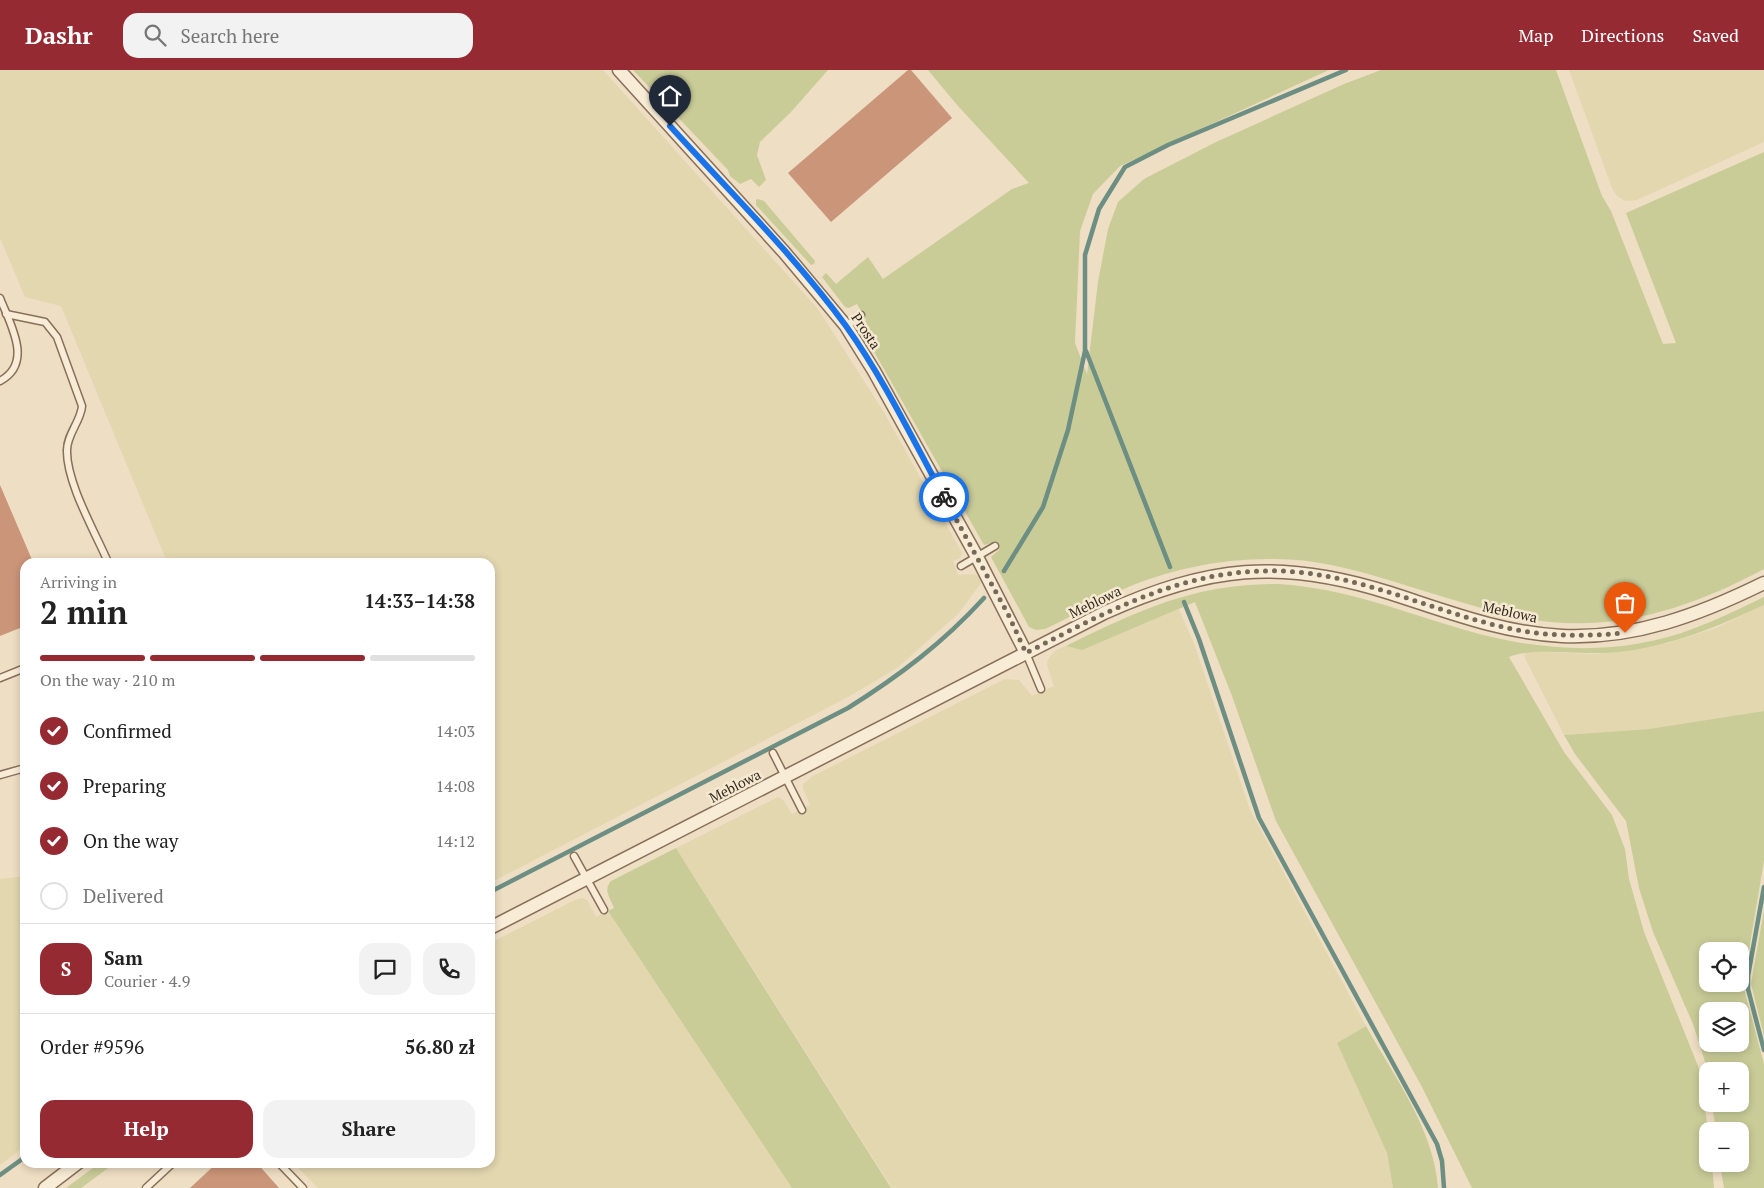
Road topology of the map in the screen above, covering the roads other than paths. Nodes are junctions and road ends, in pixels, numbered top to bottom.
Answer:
1 (619, 70) edge
2 (0, 298) edge
3 (6, 314) junction
4 (861, 315) dead end
5 (846, 326) junction
6 (0, 381) edge
7 (995, 546) dead end
8 (977, 557) junction
9 (106, 558) edge
10 (961, 566) dead end
11 (1764, 583) edge
12 (1026, 653) junction
13 (20, 670) edge
14 (0, 678) edge
15 (1041, 689) dead end
16 (773, 753) dead end
17 (20, 769) edge
18 (0, 775) edge
19 (786, 777) junction
20 (802, 810) dead end
21 (574, 856) dead end
22 (586, 879) junction
23 (604, 910) dead end
24 (495, 925) edge
25 (71, 1168) edge
26 (168, 1168) edge
27 (284, 1168) edge
28 (45, 1188) edge
29 (146, 1188) edge
30 (303, 1188) edge

1 - 5 street, Prosta
2 - 3 lane
3 - 6 lane
3 - 9 lane
4 - 5 lane
5 - 8 street, Prosta
7 - 8 lane
8 - 10 lane
8 - 12 street, Prosta
11 - 12 street, Meblowa
12 - 15 lane
12 - 19 street, Meblowa
13 - 14 lane
16 - 19 lane
17 - 18 lane
19 - 20 lane
19 - 22 street, Meblowa
21 - 22 lane
22 - 23 lane
22 - 24 street, Meblowa
25 - 28 street
26 - 29 lane
27 - 30 lane

